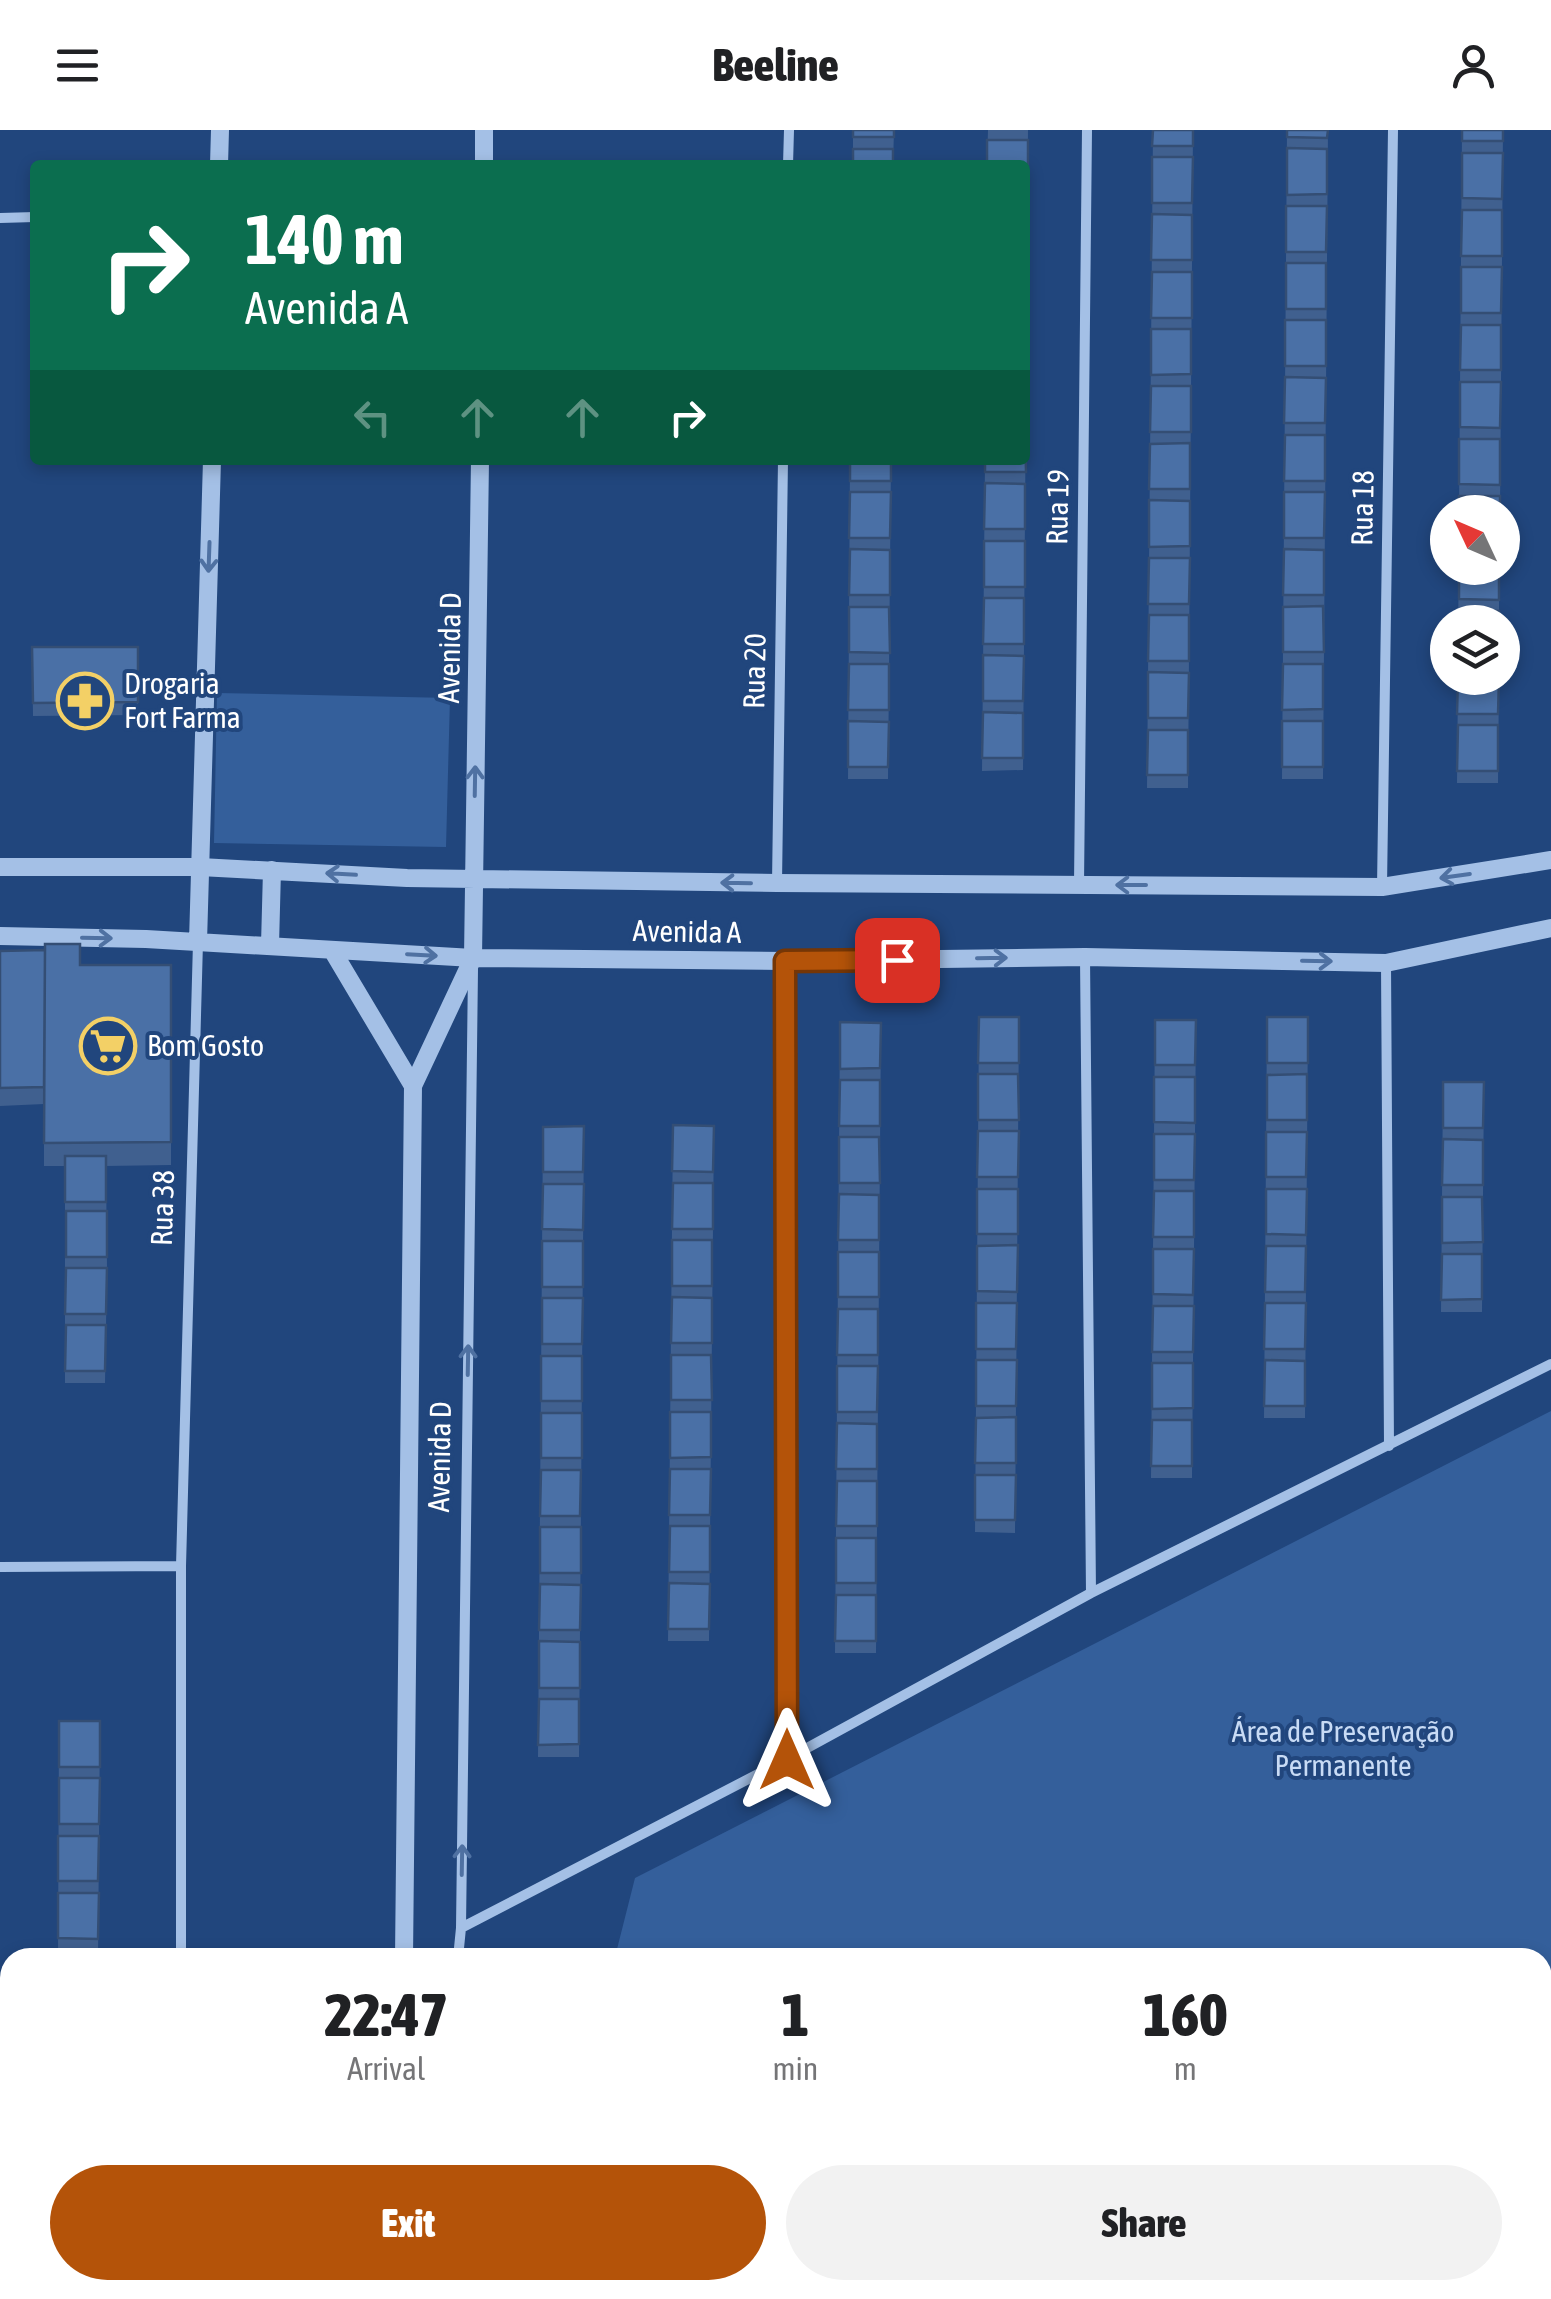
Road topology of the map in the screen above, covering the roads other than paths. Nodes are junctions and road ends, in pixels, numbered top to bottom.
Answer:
1 (220, 130) edge
2 (484, 130) edge
3 (789, 130) edge
4 (1087, 130) edge
5 (1393, 130) edge
6 (220, 160) edge
7 (484, 160) edge
8 (788, 160) edge
9 (30, 217) edge
10 (0, 218) edge
11 (212, 465) edge
12 (480, 465) edge
13 (783, 465) edge
14 (1551, 860) edge
15 (200, 866) junction
16 (0, 868) edge
17 (272, 870) junction
18 (474, 878) junction
19 (777, 884) junction
20 (1080, 885) junction
21 (1382, 887) junction
22 (1551, 928) edge
23 (0, 936) edge
24 (198, 942) junction
25 (270, 945) junction
26 (332, 950) junction
27 (1084, 957) junction
28 (473, 958) junction
29 (785, 961) junction
30 (1386, 962) junction
31 (412, 1086) junction
32 (1551, 1364) edge
33 (1389, 1446) junction
34 (180, 1566) junction
35 (0, 1568) edge
36 (1090, 1592) junction
37 (787, 1760) junction
38 (461, 1928) junction
39 (181, 1948) edge
40 (404, 1948) edge
41 (459, 1948) edge

1 - 6 street
2 - 7 street
3 - 8 street
4 - 20 street, Rua 19
5 - 21 street, Rua 18
9 - 10 street
11 -> 15 street, Rua 38
18 -> 12 street, Avenida D
13 - 19 street, Rua 20
14 -> 21 street, Avenida A
15 - 16 street, Avenida A
15 - 17 street, Avenida A
15 - 24 street, Rua 38
18 -> 17 street, Avenida A
17 - 25 street
19 -> 18 street, Avenida A
18 - 28 street, Avenida D
19 - 20 street, Avenida A
21 -> 20 street, Avenida A
22 - 30 street, Avenida A
23 -> 24 street, Avenida A
24 - 25 street, Avenida A
24 - 34 street, Rua 38
25 - 26 street, Avenida A
26 -> 28 street, Avenida A
26 - 31 street
29 -> 27 street, Avenida A
27 -> 30 street, Avenida A
27 - 36 street
28 - 29 street, Avenida A
28 - 31 street, Avenida D
38 -> 28 street, Avenida D
29 - 37 street
30 - 33 street
31 - 40 street, Avenida D
32 - 33 street
33 - 36 street
34 - 35 street
34 - 39 street, Rua 38
36 - 37 street
37 - 38 street
38 - 41 street, Avenida D

